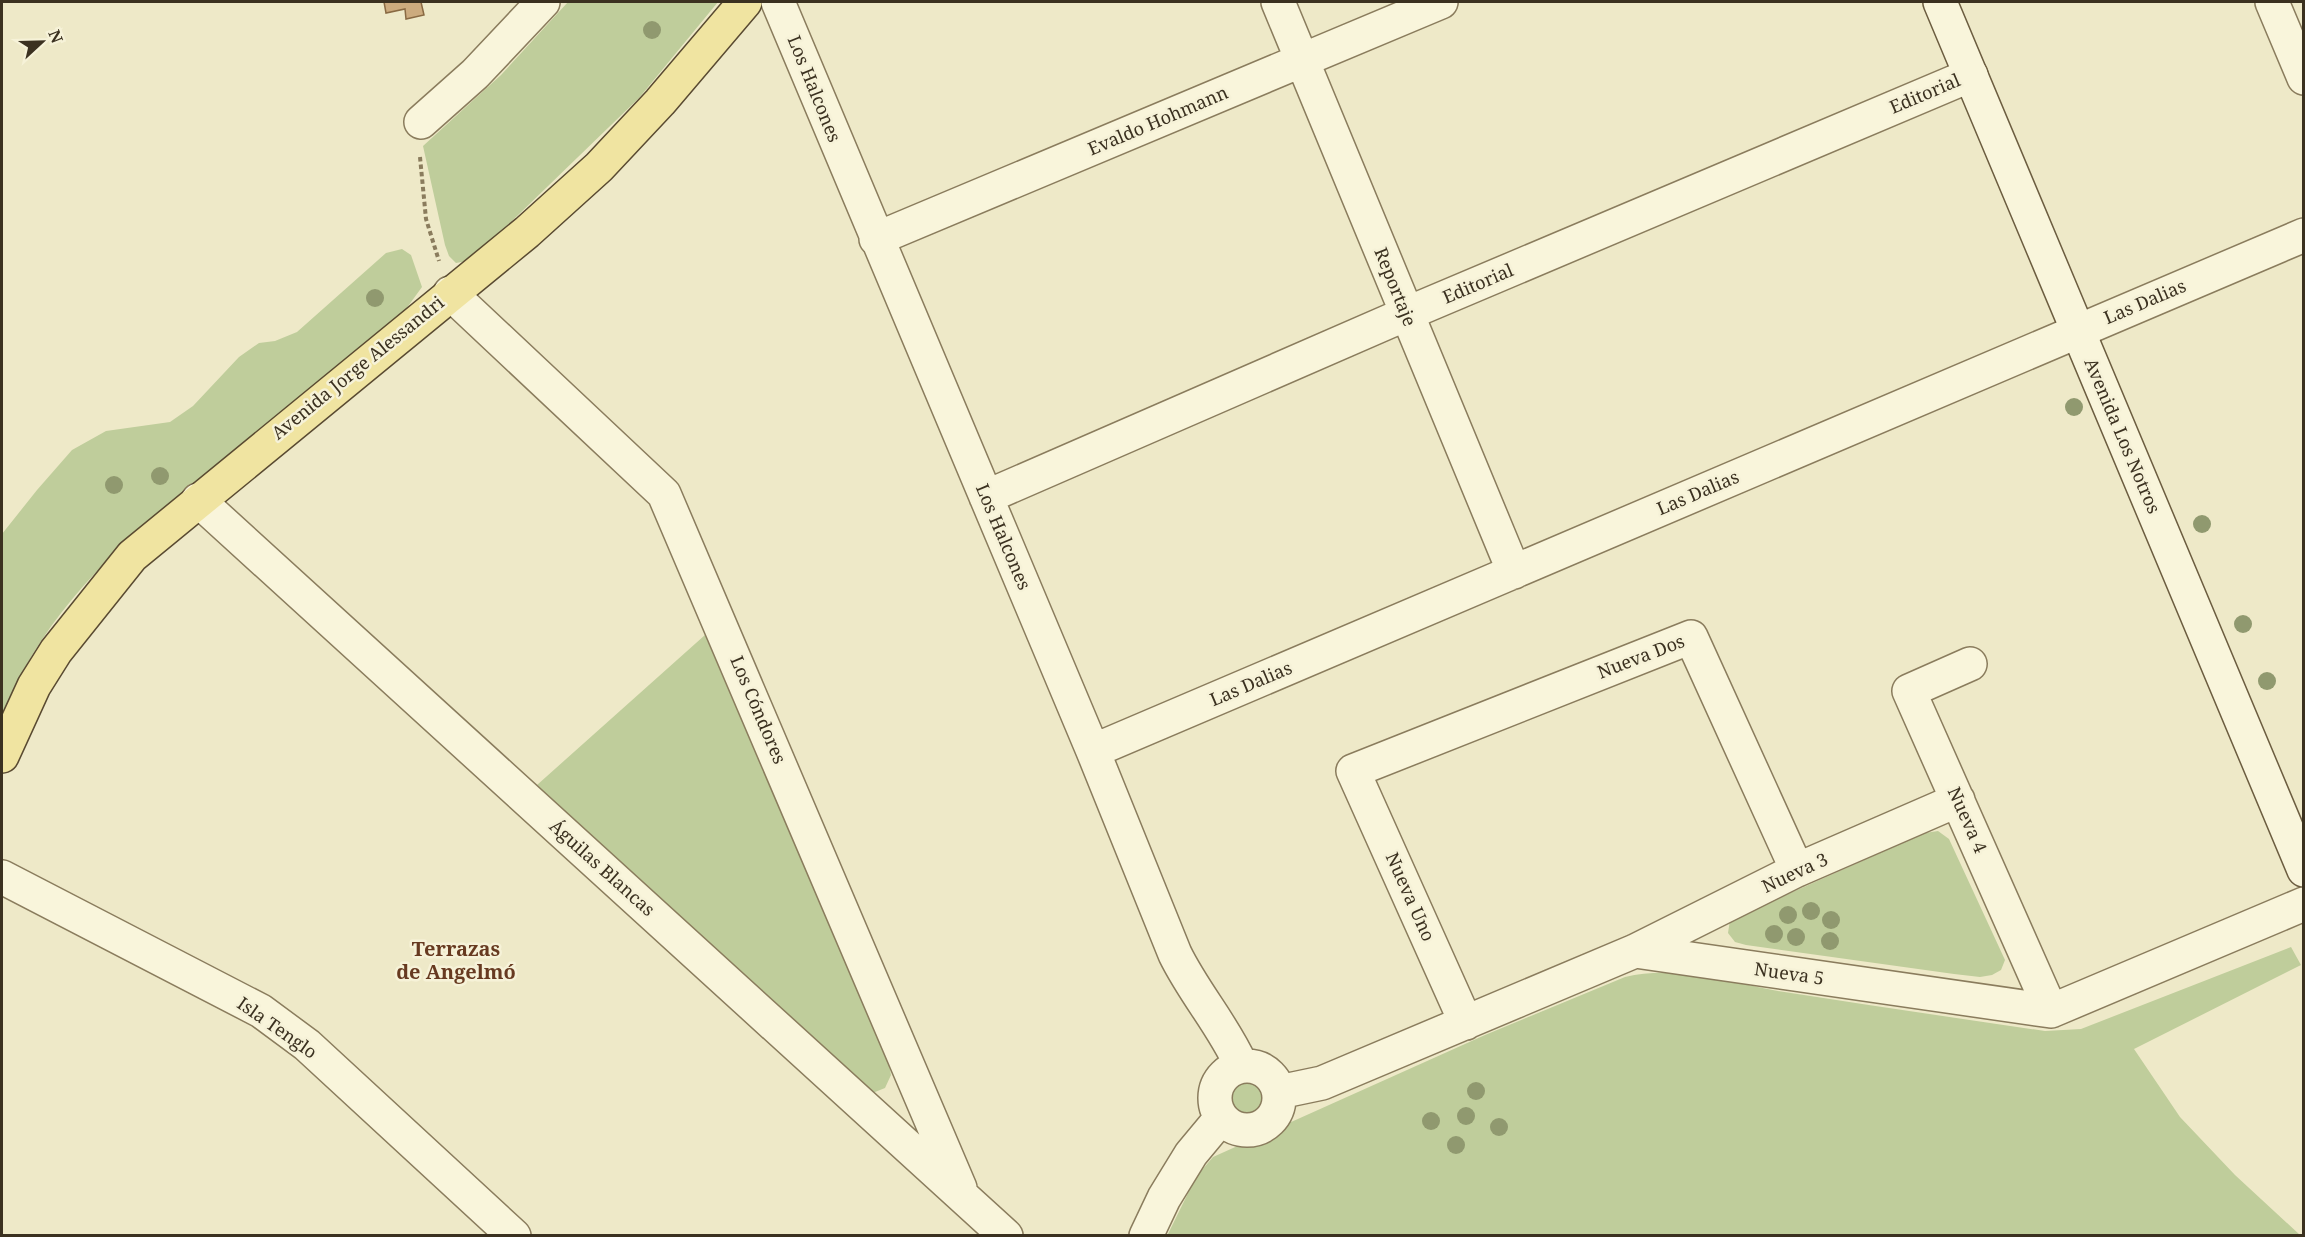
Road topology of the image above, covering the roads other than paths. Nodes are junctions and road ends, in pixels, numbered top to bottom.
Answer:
1 (543, 2) edge
2 (745, 2) edge
3 (778, 2) edge
4 (1278, 2) edge
5 (1440, 2) edge
6 (1940, 2) edge
7 (2272, 2) edge
8 (1302, 60) junction
9 (1971, 75) junction
10 (2304, 78) edge
11 (420, 122) road end
12 (2304, 235) edge
13 (876, 239) junction
14 (450, 293) junction
15 (1406, 314) junction
16 (2078, 331) junction
17 (986, 497) junction
18 (198, 500) junction
19 (1514, 572) junction
20 (1970, 664) dead end
21 (1093, 751) junction
22 (2, 756) edge
23 (1353, 771) joint
24 (1958, 800) junction
25 (1797, 870) junction
26 (2304, 870) edge
27 (2, 877) edge
28 (2304, 904) edge
29 (1635, 951) junction
30 (2051, 1011) junction
31 (1466, 1023) junction
32 (1241, 1065) junction
33 (1279, 1092) junction
34 (1221, 1118) junction
35 (964, 1197) junction
36 (514, 1236) edge
37 (1006, 1236) edge
38 (1146, 1236) edge

1 - 11 street
2 - 14 main road, Avenida Jorge Alessandri
3 - 13 street, Los Halcones
4 - 8 street, Reportaje
5 - 8 street, Evaldo Hohmann
6 - 9 street, Avenida Los Notros
7 - 10 street
8 - 13 street, Evaldo Hohmann
8 - 15 street, Reportaje
9 - 15 street, Editorial
9 - 16 street, Avenida Los Notros
12 - 16 street, Las Dalias
13 - 17 street, Los Halcones
14 - 18 main road, Avenida Jorge Alessandri
14 - 35 street, Los Cóndores
15 - 17 street, Editorial
15 - 19 street, Reportaje
16 - 19 street, Las Dalias
16 - 26 street, Avenida Los Notros
17 - 21 street, Los Halcones
18 - 22 main road, Avenida Jorge Alessandri
18 - 35 street, Águilas Blancas
19 - 21 street, Las Dalias
20 - 24 street, Nueva 4
21 - 32 street, Los Halcones
23 - 25 street, Nueva Dos
23 - 31 street, Nueva Uno
24 - 25 street, Nueva 3
24 - 30 street, Nueva 4
25 - 29 street, Nueva 3
27 - 36 street, Isla Tenglo
28 - 30 street
29 - 30 street, Nueva 5
29 - 31 street
31 - 33 street
32 - 33 street
32 - 34 street
33 - 34 street
34 - 38 street
35 - 37 street, Águilas Blancas

